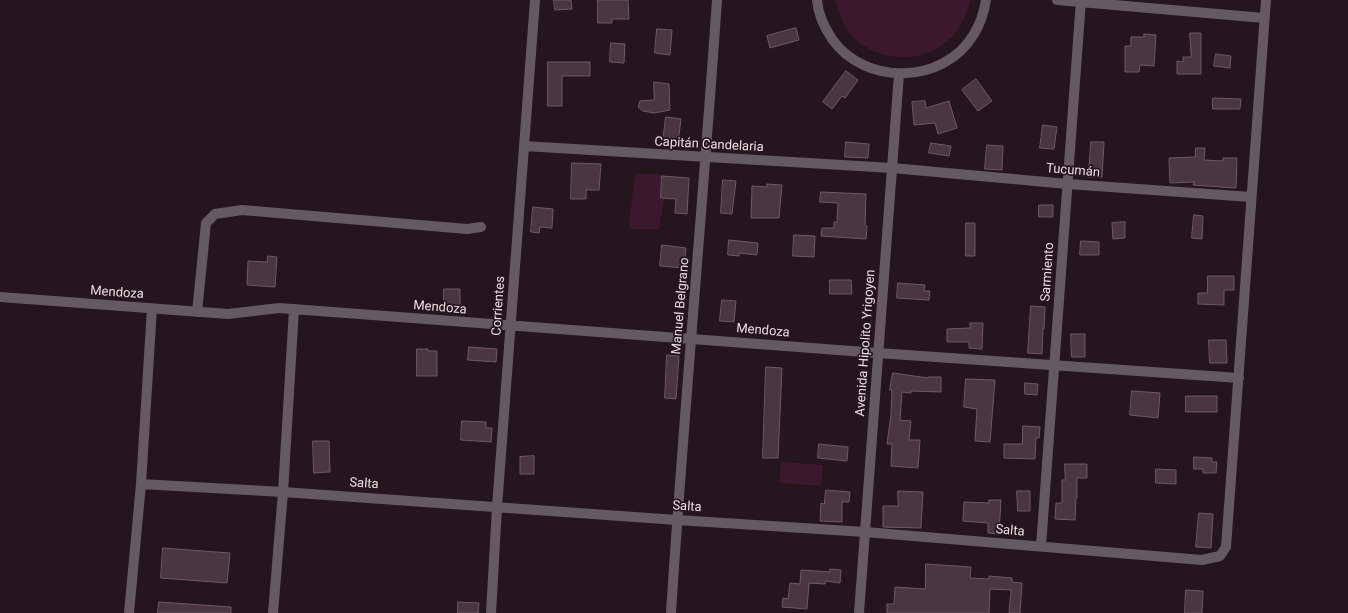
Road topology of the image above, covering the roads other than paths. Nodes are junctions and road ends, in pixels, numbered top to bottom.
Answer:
1 (535, 0) edge
2 (717, 0) edge
3 (817, 0) edge
4 (986, 0) edge
5 (1056, 0) edge
6 (1266, 0) edge
7 (1081, 1) edge
8 (1264, 18) junction
9 (899, 74) junction
10 (524, 146) junction
11 (706, 158) junction
12 (892, 168) junction
13 (1068, 184) junction
14 (1252, 197) junction
15 (481, 228) dead end
16 (0, 297) edge
17 (152, 308) junction
18 (294, 309) junction
19 (197, 312) junction
20 (511, 326) junction
21 (692, 339) junction
22 (878, 354) junction
23 (1054, 365) junction
24 (1239, 378) junction
25 (140, 484) junction
26 (283, 492) junction
27 (497, 507) junction
28 (677, 520) junction
29 (865, 532) junction
30 (1040, 546) junction
31 (129, 613) edge
32 (273, 613) edge
33 (490, 613) edge
34 (671, 613) edge
35 (859, 613) edge

1 - 10 street, Corrientes
2 - 11 street, Manuel Belgrano
3 - 9 street
4 - 9 street
5 - 7 street
6 - 8 street
7 - 8 street
7 - 13 street, Sarmiento
8 - 14 street
9 - 12 street, Avenida Hipolito Yrigoyen
10 - 11 street, Capitán Candelaria
10 - 20 street, Corrientes
11 - 12 street, Capitán Candelaria
11 - 21 street, Manuel Belgrano
12 - 13 street, Tucumán
12 - 22 street, Avenida Hipolito Yrigoyen
13 - 14 street, Tucumán
13 - 23 street, Sarmiento
14 - 24 street
15 - 19 street
16 - 17 street, Mendoza
17 - 19 street, Mendoza
17 - 25 street
18 - 19 street, Mendoza
18 - 20 street, Mendoza
18 - 26 street
20 - 21 street, Mendoza
20 - 27 street, Corrientes
21 - 22 street, Mendoza
21 - 28 street, Manuel Belgrano
22 - 23 street, Mendoza
22 - 29 street, Avenida Hipolito Yrigoyen
23 - 24 street, Mendoza
23 - 30 street, Sarmiento
24 - 30 street, Salta
25 - 26 street, Salta
25 - 31 street
26 - 27 street, Salta
26 - 32 street
27 - 28 street, Salta
27 - 33 street, Corrientes
28 - 29 street, Salta
28 - 34 street, Manuel Belgrano
29 - 30 street, Salta
29 - 35 street, Avenida Hipolito Yrigoyen

